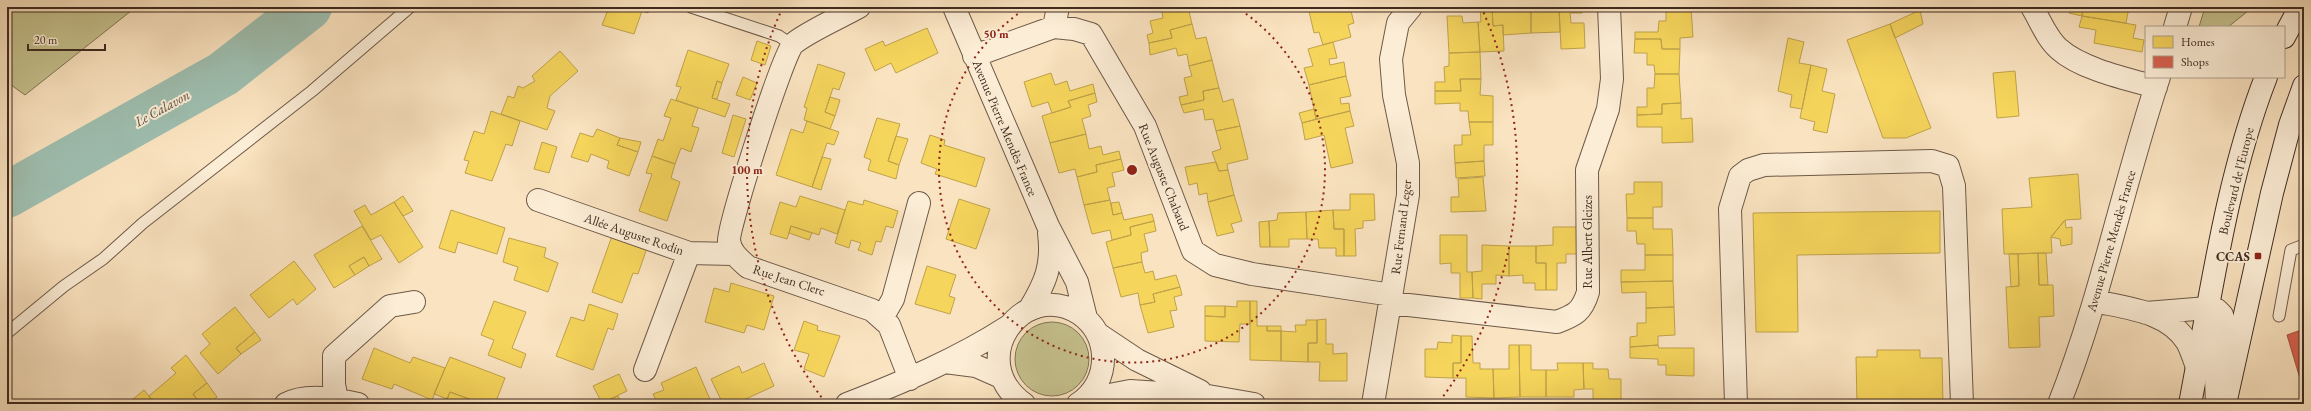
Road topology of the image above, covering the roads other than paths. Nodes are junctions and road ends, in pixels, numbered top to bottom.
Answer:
1 (410, 7) edge
2 (691, 7) edge
3 (859, 7) edge
4 (954, 7) edge
5 (1609, 7) edge
6 (2032, 7) edge
7 (2181, 7) edge
8 (2300, 7) edge
9 (1399, 12) edge
10 (1056, 17) edge
11 (2175, 26) edge
12 (2285, 35) edge
13 (792, 45) junction
14 (974, 56) junction
15 (2266, 78) edge
16 (2158, 82) edge
17 (2304, 86) edge
18 (538, 200) dead end
19 (918, 203) dead end
20 (1048, 226) junction
21 (2304, 245) edge
22 (689, 253) junction
23 (733, 254) junction
24 (1391, 299) junction
25 (2094, 301) junction
26 (414, 302) dead end
27 (2208, 308) junction
28 (1029, 310) junction
29 (2146, 313) junction
30 (2279, 316) dead end
31 (882, 318) junction
32 (1009, 326) junction
33 (1092, 326) junction
34 (7, 333) edge
35 (945, 362) junction
36 (2197, 367) junction
37 (645, 370) dead end
38 (1001, 377) junction
39 (910, 379) junction
40 (1208, 396) junction
41 (337, 400) junction
42 (1081, 402) edge
43 (286, 404) edge
44 (358, 404) edge
45 (847, 404) edge
46 (1024, 404) edge
47 (1254, 404) edge
48 (1373, 404) edge
49 (1736, 404) edge
50 (1962, 404) edge
51 (2059, 404) edge
52 (2190, 404) edge
53 (2217, 404) edge
54 (2225, 404) edge

1 - 34 lane
2 - 13 lane
3 - 13 street
4 - 14 street, Avenue Pierre Mendès France
5 - 24 street, Rue Albert Gleizes
6 - 16 street
7 - 11 street
8 - 12 street
9 - 24 street, Rue Fernand Leger
10 - 14 street, Rue Auguste Chabaud
10 - 24 street, Rue Auguste Chabaud
13 - 23 street
14 - 20 street, Avenue Pierre Mendès France
15 - 27 street, Boulevard de l'Europe
16 - 25 street, Avenue Pierre Mendès France
17 - 54 street
18 - 22 street, Allée Auguste Rodin
19 - 31 street
20 - 28 street, Avenue Pierre Mendès France
20 - 33 street, Avenue Pierre Mendès France
21 - 30 lane
22 - 23 street, Allée Auguste Rodin
22 - 37 street
23 - 31 street, Rue Jean Clerc
24 - 48 street, Rue Fernand Leger
25 - 29 street
25 - 51 street, Avenue Pierre Mendès France
26 - 41 street
27 - 29 street
27 - 36 street, Boulevard de l'Europe
27 - 53 street
28 - 32 street
28 - 33 street
29 - 36 street
31 - 39 street, Rue Jean Clerc
32 - 35 street
32 - 38 street
33 - 40 street
33 - 42 street, Avenue Pierre Mendès France
35 - 38 street
35 - 39 street
36 - 52 street, Boulevard de l'Europe
38 - 46 street
39 - 45 street
40 - 42 street
40 - 47 street
41 - 43 street
41 - 44 street
49 - 50 street

